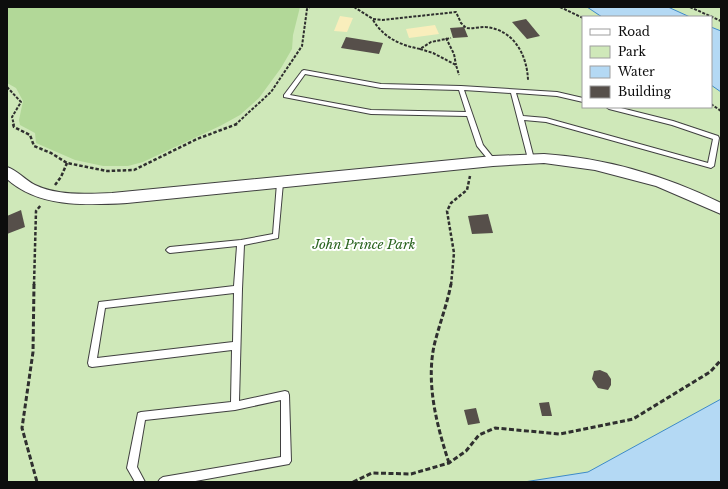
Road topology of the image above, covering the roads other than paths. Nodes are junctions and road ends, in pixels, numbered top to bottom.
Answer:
1 (461, 88) junction
2 (513, 91) junction
3 (582, 100) edge
4 (613, 108) edge
5 (469, 114) junction
6 (520, 118) junction
7 (531, 159) junction
8 (493, 161) junction
9 (7, 172) edge
10 (280, 183) junction
11 (721, 209) edge
12 (241, 243) junction
13 (170, 250) dead end
14 (238, 289) junction
15 (237, 345) junction
16 (235, 406) junction
17 (140, 482) edge
18 (163, 482) edge

1 - 2 lane
1 - 5 lane
1 - 5 lane
2 - 3 lane
2 - 6 lane
4 - 6 lane
5 - 8 lane
6 - 7 lane
7 - 8 street
7 - 11 street
8 - 10 street
9 - 10 street
10 - 12 lane
12 - 13 lane
12 - 14 lane
14 - 15 lane
14 - 15 lane
15 - 16 lane
16 - 17 lane
16 - 18 lane

